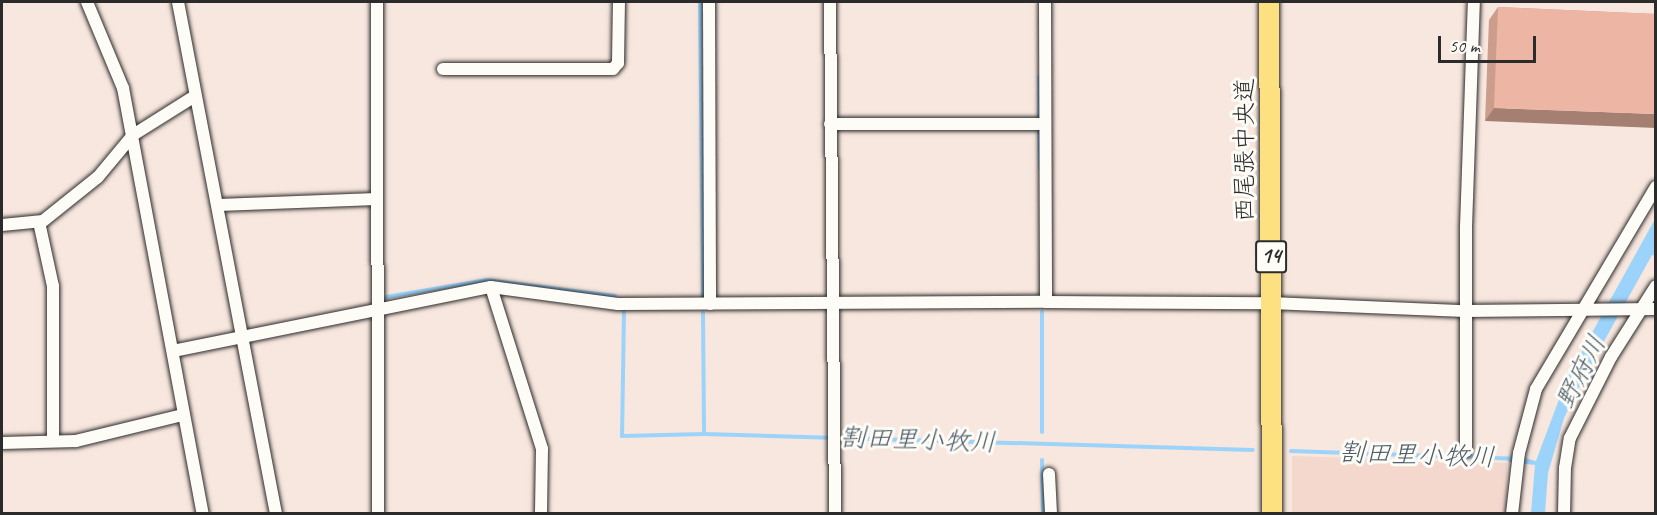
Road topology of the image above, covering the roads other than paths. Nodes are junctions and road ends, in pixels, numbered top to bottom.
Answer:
1 (87, 2) edge
2 (177, 2) edge
3 (376, 2) edge
4 (619, 2) edge
5 (709, 2) edge
6 (830, 2) edge
7 (1045, 2) edge
8 (1269, 2) edge
9 (1474, 2) edge
10 (443, 69) dead end
11 (195, 96) junction
12 (830, 124) junction
13 (1045, 124) junction
14 (133, 135) junction
15 (1656, 187) edge
16 (377, 199) junction
17 (218, 205) junction
18 (39, 222) junction
19 (2, 225) edge
20 (1656, 286) edge
21 (491, 287) junction
22 (1046, 302) junction
23 (1271, 303) junction
24 (710, 304) junction
25 (834, 305) junction
26 (377, 308) junction
27 (1582, 309) junction
28 (1642, 309) junction
29 (1656, 309) edge
30 (1465, 311) junction
31 (243, 337) junction
32 (173, 351) junction
33 (183, 415) junction
34 (53, 441) junction
35 (2, 444) edge
36 (1466, 451) dead end
37 (1049, 474) dead end
38 (203, 513) edge
39 (276, 513) edge
40 (378, 513) edge
41 (541, 513) edge
42 (835, 513) edge
43 (1051, 513) edge
44 (1272, 513) edge
45 (1512, 513) edge
46 (1564, 513) edge

1 - 14 street
2 - 11 street
3 - 16 street
4 - 10 street
5 - 24 street
6 - 12 street
7 - 13 street
8 - 23 main road, 西尾張中央道 / 14
9 - 30 street
11 - 14 street
11 - 17 street
12 - 13 street
12 - 25 street
13 - 22 street
14 - 18 street
14 - 32 street
15 - 27 street
16 - 17 street
16 - 26 street
17 - 31 street
18 - 19 street
18 - 34 street
20 - 28 street
21 - 24 street
21 - 26 street
21 - 41 street
22 - 23 street
22 - 25 street
23 - 30 street
23 - 44 main road, 西尾張中央道 / 14
24 - 25 street
25 - 42 street
26 - 31 street
26 - 40 street
27 - 28 street
27 - 30 street
27 - 45 street
28 - 29 street
28 - 46 street
30 - 36 street
31 - 32 street
31 - 39 street
32 - 33 street
33 - 34 street
33 - 38 street
34 - 35 street
37 - 43 street

